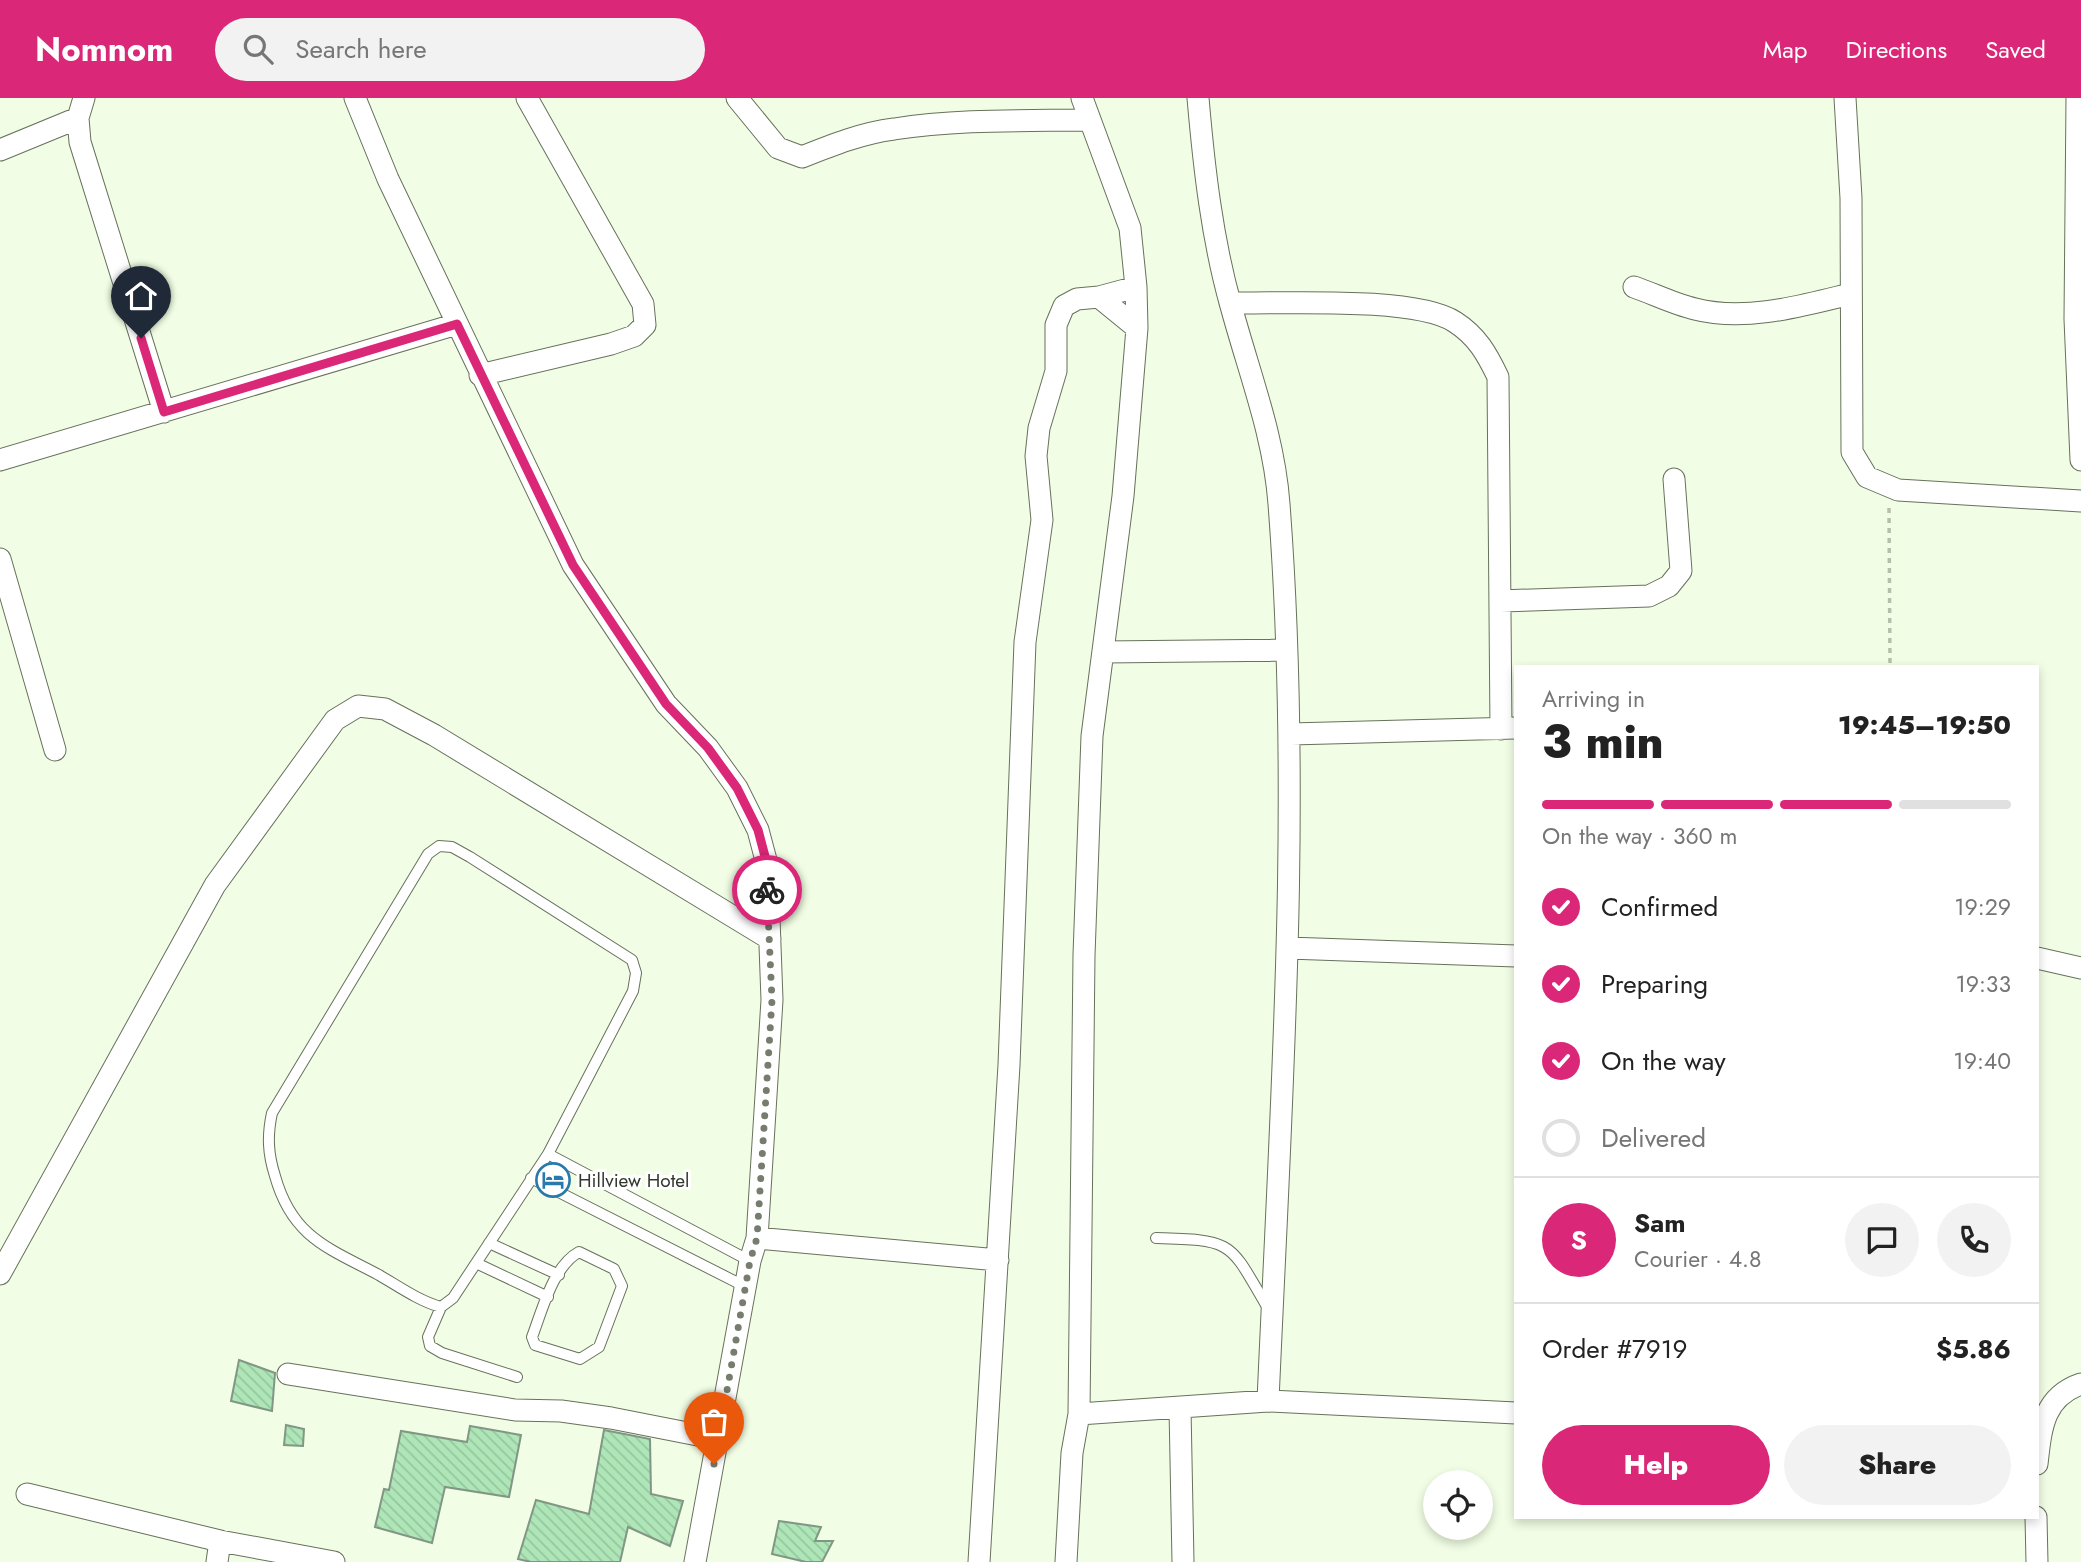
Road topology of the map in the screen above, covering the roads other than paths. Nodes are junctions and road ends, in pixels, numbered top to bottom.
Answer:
1 (355, 98) edge
2 (527, 98) edge
3 (737, 98) edge
4 (1083, 98) edge
5 (1198, 98) edge
6 (1845, 98) edge
7 (2077, 98) edge
8 (81, 108) edge
9 (1088, 120) junction
10 (0, 150) edge
11 (1136, 287) junction
12 (1634, 287) dead end
13 (1850, 294) junction
14 (1099, 297) junction
15 (1230, 303) junction
16 (457, 324) junction
17 (1136, 328) junction
18 (480, 375) junction
19 (2080, 408) edge
20 (164, 412) junction
21 (0, 460) edge
22 (2081, 460) edge
23 (1674, 479) dead end
24 (2081, 501) edge
25 (0, 559) edge
26 (1500, 601) junction
27 (1285, 650) junction
28 (1103, 652) junction
29 (1508, 729) edge
30 (1291, 734) junction
31 (55, 750) dead end
32 (770, 939) junction
33 (1287, 948) junction
34 (1514, 956) edge
35 (2039, 958) edge
36 (2081, 968) edge
37 (548, 1154) junction
38 (531, 1178) junction
39 (757, 1238) junction
40 (1156, 1238) dead end
41 (489, 1243) junction
42 (998, 1260) junction
43 (750, 1261) junction
44 (476, 1263) junction
45 (0, 1274) edge
46 (559, 1275) junction
47 (746, 1287) junction
48 (548, 1297) junction
49 (440, 1307) junction
50 (1272, 1315) junction
51 (288, 1374) dead end
52 (517, 1377) dead end
53 (2081, 1384) edge
54 (1268, 1401) junction
55 (1180, 1408) junction
56 (1514, 1413) edge
57 (1079, 1414) junction
58 (2039, 1423) edge
59 (718, 1439) junction
60 (27, 1494) dead end
61 (2036, 1519) edge
62 (218, 1552) edge
63 (334, 1562) edge
64 (695, 1562) edge
65 (979, 1562) edge
66 (1066, 1562) edge
67 (1183, 1562) edge
68 (2037, 1562) edge

1 - 16 street
2 - 18 street
3 - 9 street
4 - 9 street
5 - 15 street
6 - 13 street
7 - 19 street
8 - 10 street
8 - 20 street
9 - 11 street
11 - 14 street
11 - 17 street
12 - 13 street
13 - 24 street
14 - 17 street
14 - 42 street
15 - 26 street
15 - 27 street
16 - 18 street
16 - 20 street
17 - 28 street
18 - 32 street
19 - 22 street
20 - 21 street
23 - 26 street
25 - 31 street
26 - 29 street
27 - 28 street
27 - 30 street
28 - 57 street
29 - 30 street
30 - 33 street
32 - 39 street
32 - 45 street
33 - 34 street
33 - 50 street
35 - 36 street
37 - 38 lane
37 - 43 lane
37 - 49 lane
38 - 41 lane
38 - 47 lane
39 - 42 street
39 - 43 street
40 - 50 lane
41 - 44 lane
41 - 46 lane
42 - 65 street
43 - 47 street
44 - 48 lane
44 - 49 lane
46 - 48 lane
46 - 48 lane
47 - 59 street
49 - 52 lane
50 - 54 street
51 - 59 street
53 - 58 street
54 - 55 street
54 - 56 street
55 - 57 street
55 - 67 street
57 - 66 street
59 - 64 street
60 - 62 street
61 - 68 street
62 - 63 street

